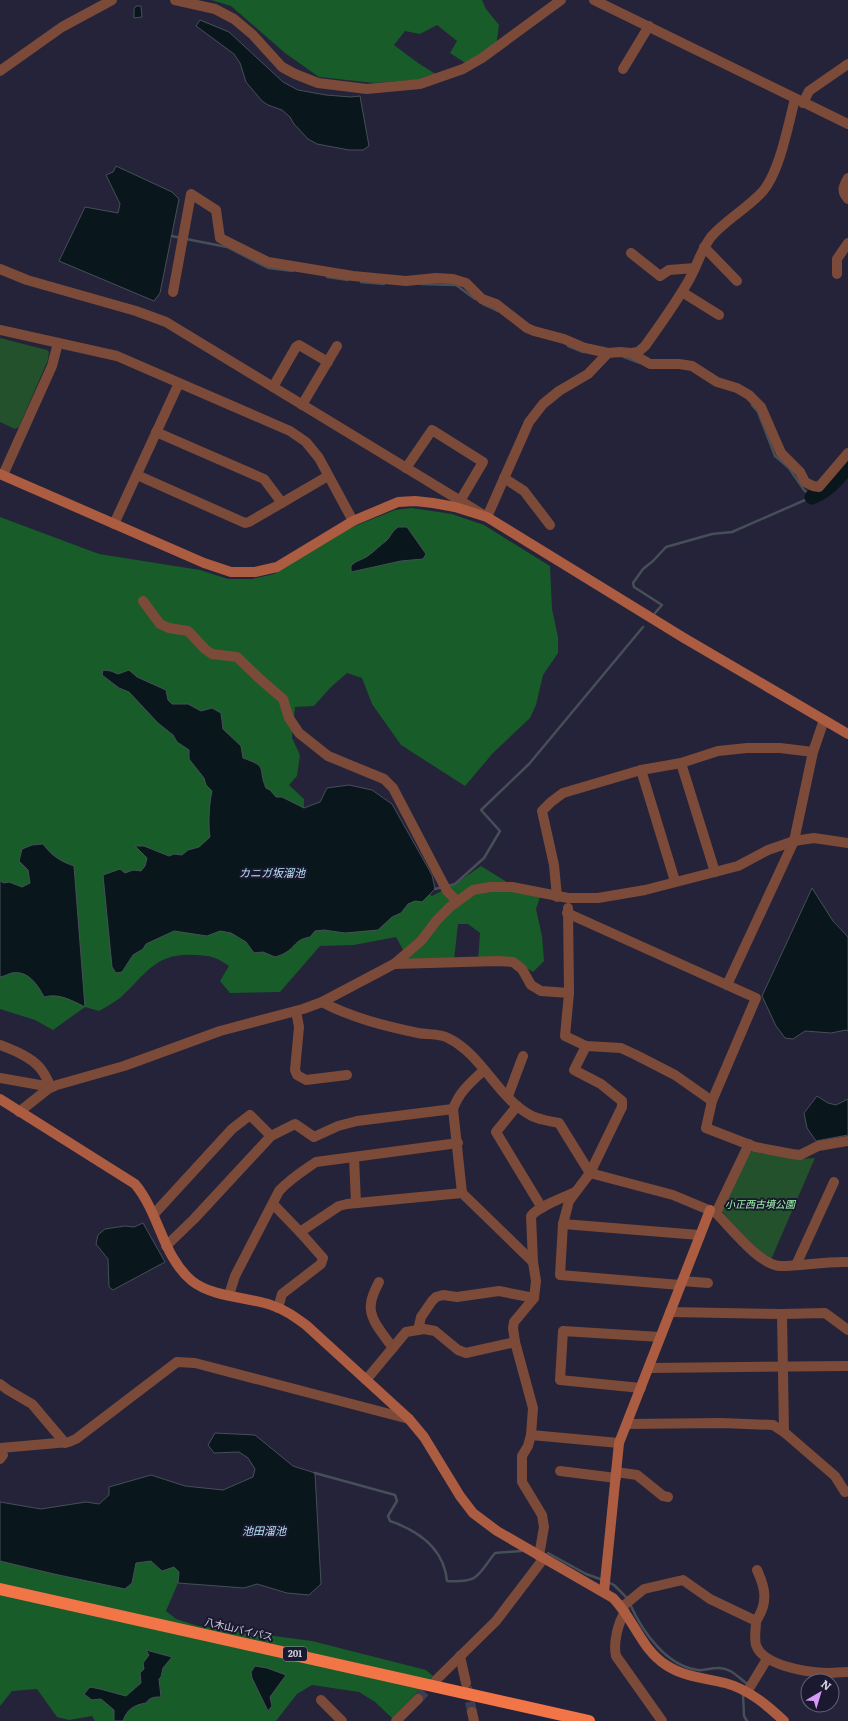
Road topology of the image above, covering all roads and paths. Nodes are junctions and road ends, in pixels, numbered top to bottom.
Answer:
1 (112, 0) edge
2 (175, 0) edge
3 (561, 0) edge
4 (594, 0) edge
5 (649, 26) junction
6 (848, 64) edge
7 (623, 69) dead end
8 (0, 71) edge
9 (799, 101) junction
10 (848, 124) edge
11 (848, 178) edge
12 (848, 200) edge
13 (848, 243) edge
14 (704, 247) junction
15 (631, 253) dead end
16 (695, 268) junction
17 (0, 269) edge
18 (837, 274) dead end
19 (737, 281) dead end
20 (173, 292) dead end
21 (682, 292) junction
22 (719, 315) dead end
23 (0, 330) edge
24 (58, 343) junction
25 (337, 346) dead end
26 (608, 353) junction
27 (631, 353) junction
28 (328, 362) junction
29 (179, 383) junction
30 (273, 387) junction
31 (302, 405) junction
32 (156, 432) junction
33 (848, 453) edge
34 (406, 468) junction
35 (1, 475) edge
36 (137, 475) junction
37 (328, 476) junction
38 (504, 478) junction
39 (460, 501) junction
40 (282, 503) junction
41 (487, 517) junction
42 (353, 521) junction
43 (114, 524) junction
44 (550, 525) dead end
45 (142, 601) dead end
46 (824, 720) junction
47 (848, 734) edge
48 (813, 752) junction
49 (681, 763) junction
50 (641, 770) junction
51 (794, 841) junction
52 (848, 843) edge
53 (715, 872) junction
54 (675, 881) junction
55 (557, 897) junction
56 (568, 898) junction
57 (457, 901) junction
58 (567, 913) junction
59 (394, 964) junction
60 (727, 985) junction
61 (569, 993) junction
62 (322, 1002) junction
63 (296, 1011) junction
64 (0, 1045) edge
65 (586, 1046) junction
66 (523, 1056) dead end
67 (484, 1070) junction
68 (347, 1075) dead end
69 (0, 1078) edge
70 (51, 1088) junction
71 (508, 1096) junction
72 (0, 1099) edge
73 (712, 1101) junction
74 (517, 1106) junction
75 (454, 1109) junction
76 (19, 1112) junction
77 (271, 1136) junction
78 (848, 1141) edge
79 (458, 1143) junction
80 (749, 1144) junction
81 (354, 1157) junction
82 (590, 1173) junction
83 (834, 1182) dead end
84 (462, 1192) junction
85 (575, 1192) junction
86 (356, 1203) junction
87 (273, 1204) junction
88 (542, 1208) junction
89 (713, 1211) junction
90 (154, 1214) junction
91 (563, 1224) junction
92 (300, 1232) junction
93 (699, 1235) junction
94 (166, 1246) junction
95 (533, 1262) junction
96 (848, 1262) edge
97 (796, 1265) junction
98 (379, 1282) dead end
99 (681, 1283) junction
100 (708, 1283) dead end
101 (229, 1295) junction
102 (534, 1298) junction
103 (278, 1308) junction
104 (670, 1312) junction
105 (782, 1314) junction
106 (418, 1330) junction
107 (848, 1330) edge
108 (660, 1337) junction
109 (515, 1342) junction
110 (393, 1348) junction
111 (848, 1366) edge
112 (649, 1368) junction
113 (782, 1368) junction
114 (366, 1380) junction
115 (0, 1384) edge
116 (641, 1388) junction
117 (409, 1419) junction
118 (627, 1424) junction
119 (784, 1432) junction
120 (531, 1435) junction
121 (65, 1443) junction
122 (619, 1443) junction
123 (0, 1448) edge
124 (0, 1459) edge
125 (560, 1471) dead end
126 (616, 1475) junction
127 (848, 1491) edge
128 (668, 1497) dead end
129 (542, 1557) junction
130 (757, 1570) dead end
131 (605, 1585) junction
132 (0, 1589) edge
133 (626, 1605) junction
134 (756, 1620) junction
135 (460, 1656) junction
136 (768, 1659) junction
137 (848, 1672) edge
138 (436, 1680) tunnel mouth
139 (466, 1683) tunnel mouth
140 (747, 1692) junction
141 (418, 1699) tunnel mouth
142 (321, 1700) dead end
143 (342, 1721) edge
144 (396, 1721) edge
145 (589, 1721) edge
146 (662, 1721) edge
147 (784, 1721) edge

1 - 8 street
2 - 3 street
4 - 5 street
5 - 7 street
5 - 9 street
6 - 9 street
9 - 10 street
9 - 14 street
11 - 12 street
13 - 18 street
14 - 16 street
14 - 19 street
15 - 16 street
16 - 21 street
17 - 30 street
20 - 26 street
21 - 22 street
21 - 27 street
23 - 24 street
24 - 29 street
24 - 35 street
25 - 28 street
26 - 27 street
26 - 38 street
27 - 33 street
28 - 30 street
28 - 31 street
29 - 32 street
29 - 37 street
30 - 31 street
31 - 34 street
32 - 36 street
32 - 40 street
34 - 39 street
34 - 39 street
35 - 43 street
36 - 40 street
36 - 43 street
37 - 40 street
37 - 42 street
38 - 41 street
38 - 44 street
39 - 41 street
41 - 42 street
41 - 46 street
42 - 43 street
45 - 57 street
46 - 47 street
46 - 48 street
48 - 49 street
48 - 51 street
49 - 50 street
49 - 53 street
50 - 54 street
50 - 55 street
51 - 52 street
51 - 53 street
51 - 60 street
53 - 54 street
54 - 56 street
55 - 56 street
55 - 57 street
56 - 58 street
57 - 59 street
58 - 60 street
58 - 61 street
59 - 61 street
59 - 62 street
60 - 73 street
61 - 65 street
62 - 63 street
62 - 67 street
63 - 68 street
63 - 70 street
64 - 70 street
65 - 73 street
65 - 82 street
66 - 71 street
67 - 71 street
67 - 75 street
69 - 70 street
70 - 76 street
71 - 74 street
72 - 76 street
73 - 80 street
74 - 82 street
74 - 88 street
75 - 77 street
75 - 79 street
76 - 90 street
77 - 90 street
77 - 94 street
78 - 80 street
79 - 81 street
79 - 84 street
80 - 89 street
81 - 86 street
81 - 87 street
82 - 85 street
82 - 89 street
83 - 97 street
84 - 86 street
84 - 95 street
85 - 88 street
85 - 91 street
86 - 92 street
87 - 92 street
87 - 101 street
88 - 95 street
89 - 93 street
89 - 97 street
90 - 94 street
91 - 93 street
91 - 99 street
92 - 103 street
93 - 99 street
94 - 101 street
95 - 102 street
96 - 97 street
98 - 110 street
99 - 100 street
99 - 104 street
101 - 103 street
102 - 106 street
102 - 109 street
103 - 114 street
104 - 105 street
104 - 108 street
105 - 107 street
105 - 113 street
106 - 109 street
106 - 110 street
108 - 112 street
108 - 116 street
109 - 120 street
110 - 114 street
111 - 113 street
112 - 113 street
112 - 116 street
113 - 119 street
114 - 117 street
115 - 121 street
116 - 118 street
117 - 121 street
117 - 129 street
118 - 119 street
118 - 122 street
119 - 127 street
120 - 122 street
120 - 129 street
121 - 123 street
122 - 126 street
123 - 124 street
125 - 126 street
126 - 128 street
126 - 131 street
129 - 131 street
129 - 135 street
130 - 134 street
131 - 133 street
132 - 145 highway, 八木山バイパス / 201
133 - 134 street
133 - 140 street
133 - 146 street
134 - 136 street
135 - 138 street
135 - 139 street
136 - 137 street
136 - 140 street
140 - 147 street
141 - 144 street
142 - 143 street

